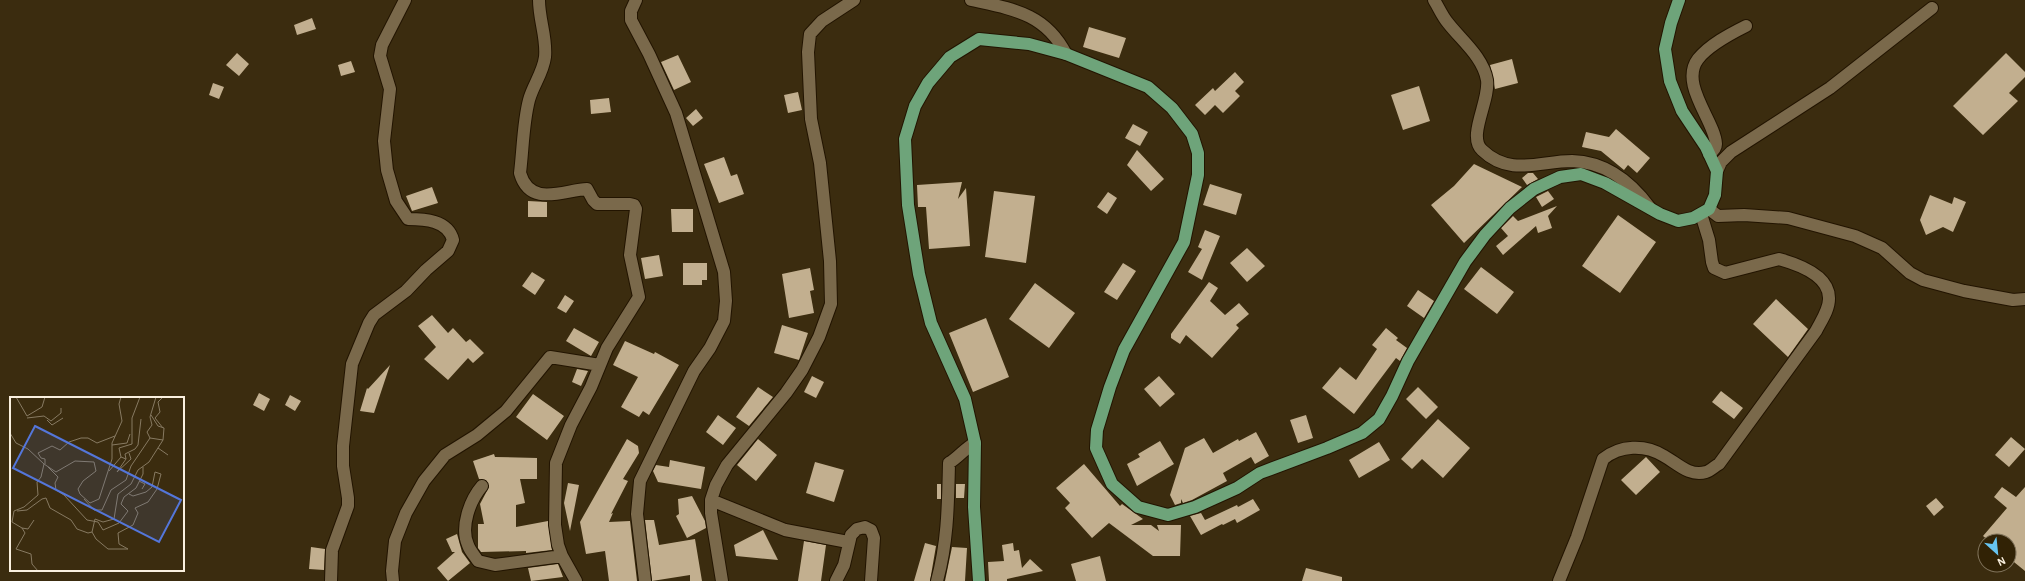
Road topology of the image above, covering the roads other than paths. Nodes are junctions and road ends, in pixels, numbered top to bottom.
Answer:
1 (405, 0) edge
2 (539, 0) edge
3 (636, 0) edge
4 (854, 0) edge
5 (971, 0) edge
6 (1434, 0) edge
7 (1679, 0) edge
8 (1932, 8) dead end
9 (1746, 26) dead end
10 (1066, 54) junction
11 (1709, 154) junction
12 (1717, 171) junction
13 (1650, 208) junction
14 (1705, 212) junction
15 (2025, 299) edge
16 (600, 365) junction
17 (975, 443) junction
18 (482, 486) dead end
19 (711, 500) junction
20 (848, 542) junction
21 (562, 556) junction
22 (331, 581) edge
23 (393, 581) edge
24 (576, 581) edge
25 (645, 581) edge
26 (722, 581) edge
27 (836, 581) edge
28 (871, 581) edge
29 (937, 581) edge
30 (979, 581) edge
31 (1559, 581) edge

1 - 22 street
2 - 16 street
3 - 25 street
4 - 19 street
5 - 10 street
6 - 13 street
7 - 11 main road
8 - 12 street
9 - 11 street
10 - 13 main road
10 - 17 main road
11 - 12 main road
12 - 14 main road
13 - 14 main road
14 - 15 street
14 - 31 street
16 - 21 street
16 - 23 street
17 - 29 street
17 - 30 main road
18 - 21 street
19 - 20 street
19 - 26 street
20 - 27 street
20 - 28 street
21 - 24 street

